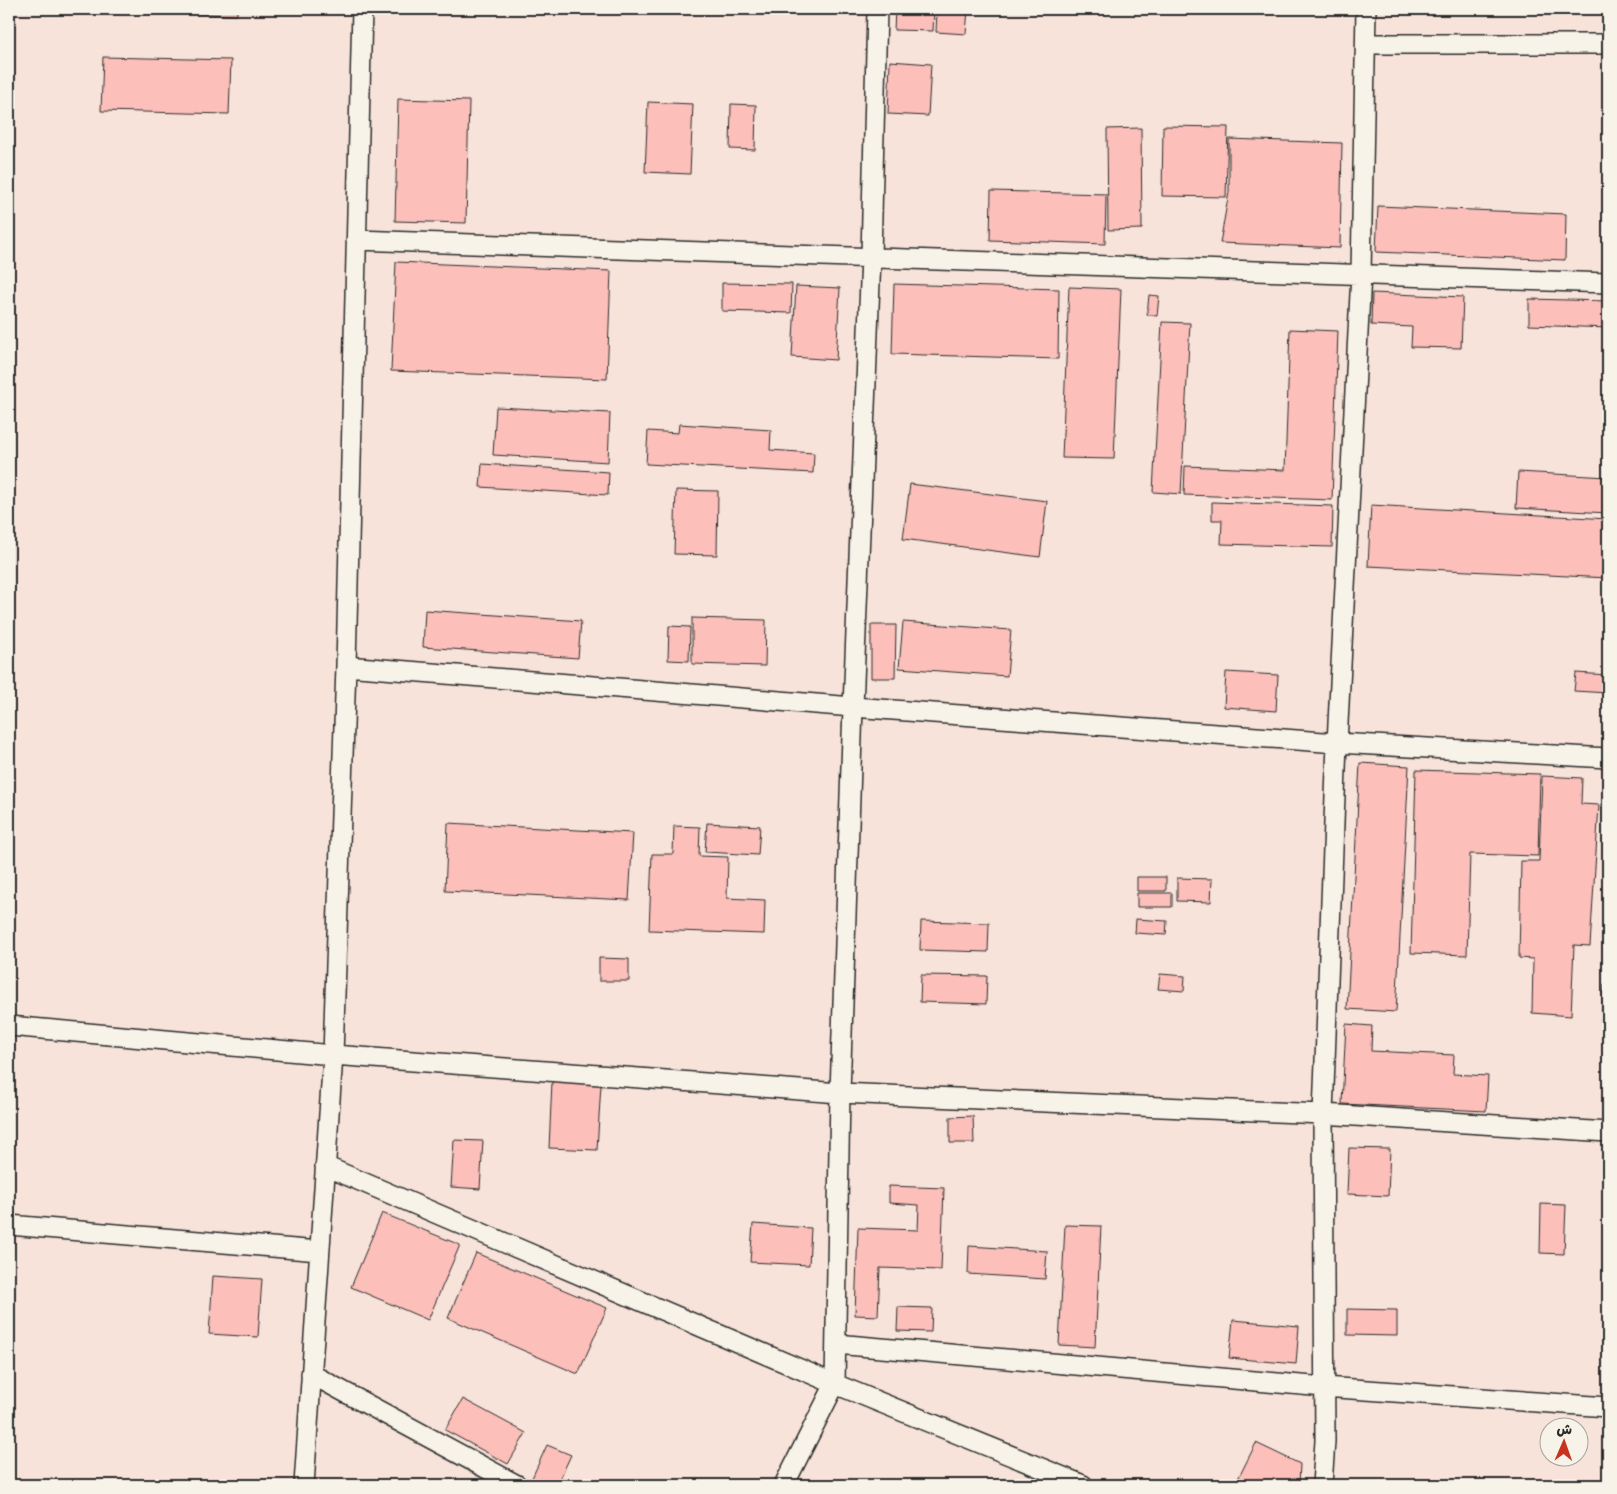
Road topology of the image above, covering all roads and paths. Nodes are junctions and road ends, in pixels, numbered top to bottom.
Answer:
1 (362, 9) edge
2 (877, 9) edge
3 (1366, 9) edge
4 (1366, 44) junction
5 (1608, 44) edge
6 (356, 240) junction
7 (870, 257) junction
8 (1361, 274) junction
9 (1608, 283) edge
10 (346, 666) junction
11 (853, 707) junction
12 (1337, 743) junction
13 (1608, 758) edge
14 (9, 1026) edge
15 (333, 1055) junction
16 (840, 1093) junction
17 (1323, 1114) junction
18 (1608, 1132) edge
19 (325, 1166) junction
20 (9, 1225) edge
21 (319, 1252) junction
22 (836, 1344) junction
23 (311, 1374) junction
24 (834, 1384) junction
25 (1324, 1387) junction
26 (1608, 1407) edge
27 (304, 1485) edge
28 (517, 1485) edge
29 (784, 1485) edge
30 (1083, 1485) edge
31 (1322, 1485) edge

1 - 6 street
2 - 7 street
3 - 4 street
4 - 5 street
4 - 8 street
6 - 7 street
6 - 10 street
7 - 8 street
7 - 11 street
8 - 9 street
8 - 12 street
10 - 11 street
10 - 15 street
11 - 12 street
11 - 16 street
12 - 13 street
12 - 17 street
14 - 15 street
15 - 16 street
15 - 19 street
16 - 17 street
16 - 22 street
17 - 18 street
17 - 25 street
19 - 21 street
19 - 24 street
20 - 21 street
21 - 23 street
22 - 24 street
22 - 25 street
23 - 27 street
23 - 28 street
24 - 29 street
24 - 30 street
25 - 26 street
25 - 31 street

